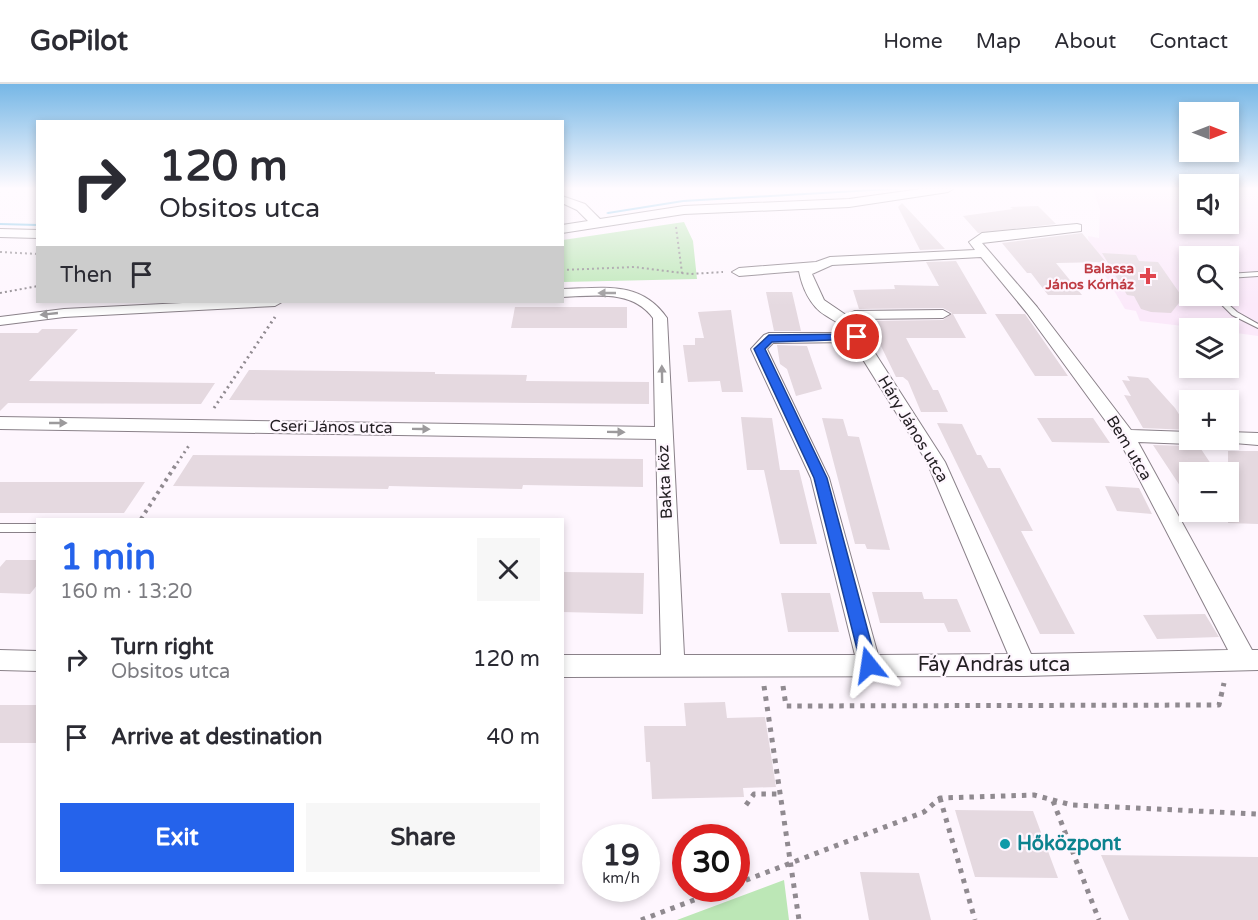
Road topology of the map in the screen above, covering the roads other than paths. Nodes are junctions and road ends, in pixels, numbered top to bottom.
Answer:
1 (1077, 228) dead end
2 (0, 233) edge
3 (36, 234) edge
4 (984, 253) junction
5 (816, 266) junction
6 (739, 272) road end
7 (1258, 274) edge
8 (1239, 275) edge
9 (564, 293) edge
10 (277, 306) edge
11 (1226, 306) edge
12 (943, 314) dead end
13 (0, 321) edge
14 (1258, 326) edge
15 (852, 329) junction
16 (0, 423) edge
17 (663, 433) junction
18 (1126, 436) junction
19 (1179, 438) edge
20 (1239, 438) edge
21 (1258, 439) edge
22 (0, 528) edge
23 (36, 528) edge
24 (0, 660) edge
25 (36, 660) edge
26 (1252, 661) edge
27 (673, 665) junction
28 (869, 665) junction
29 (1024, 665) junction
30 (564, 666) edge

1 - 4 street
2 - 3 street
4 - 5 street
4 - 18 street, Bem utca
5 - 6 street
5 - 15 street
7 - 8 lane
17 -> 9 street, Bakta köz
10 -> 13 street
11 - 14 lane
12 - 15 street
15 - 28 street
15 - 29 street, Háry János utca
16 -> 17 street, Cseri János utca
17 - 27 street, Bakta köz
18 - 19 street
18 - 26 street, Bem utca
20 - 21 street
22 - 23 lane
24 - 25 street
26 - 29 street, Fáy András utca
27 - 28 street, Fáy András utca
27 - 30 street, Fáy András utca
28 - 29 street, Fáy András utca

